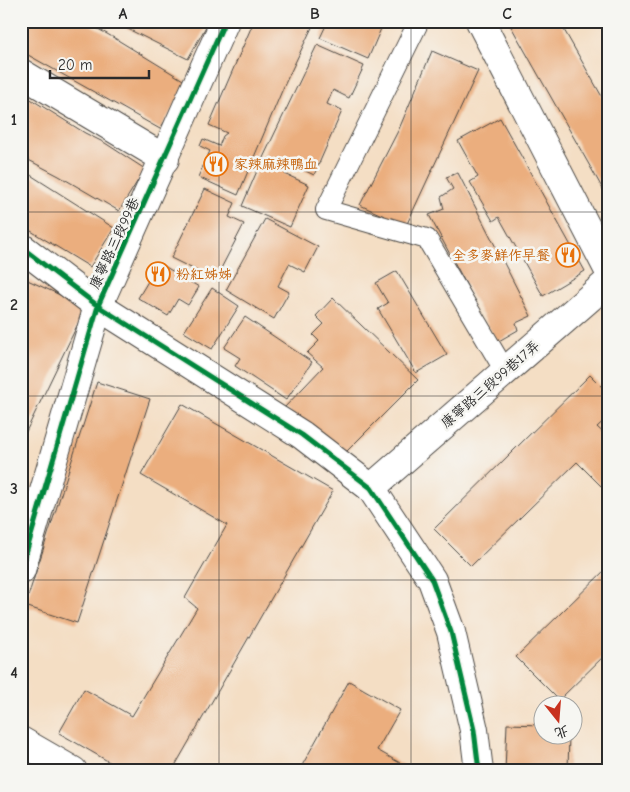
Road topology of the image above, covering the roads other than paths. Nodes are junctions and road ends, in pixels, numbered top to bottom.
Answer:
1 (225, 21) edge
2 (419, 21) edge
3 (480, 21) edge
4 (21, 73) edge
5 (165, 159) junction
6 (21, 247) edge
7 (609, 271) edge
8 (609, 281) edge
9 (98, 306) junction
10 (505, 371) junction
11 (371, 488) junction
12 (21, 570) edge
13 (21, 741) edge
14 (73, 771) edge
15 (479, 771) edge

1 - 5 street, 康寧路三段99巷
2 - 10 lane
3 - 7 street
4 - 5 street
5 - 9 street, 康寧路三段99巷
6 - 9 street
8 - 10 street, 康寧路三段99巷17弄
9 - 11 street
9 - 12 street, 康寧路三段99巷
10 - 11 street, 康寧路三段99巷17弄
11 - 15 street
13 - 14 street

